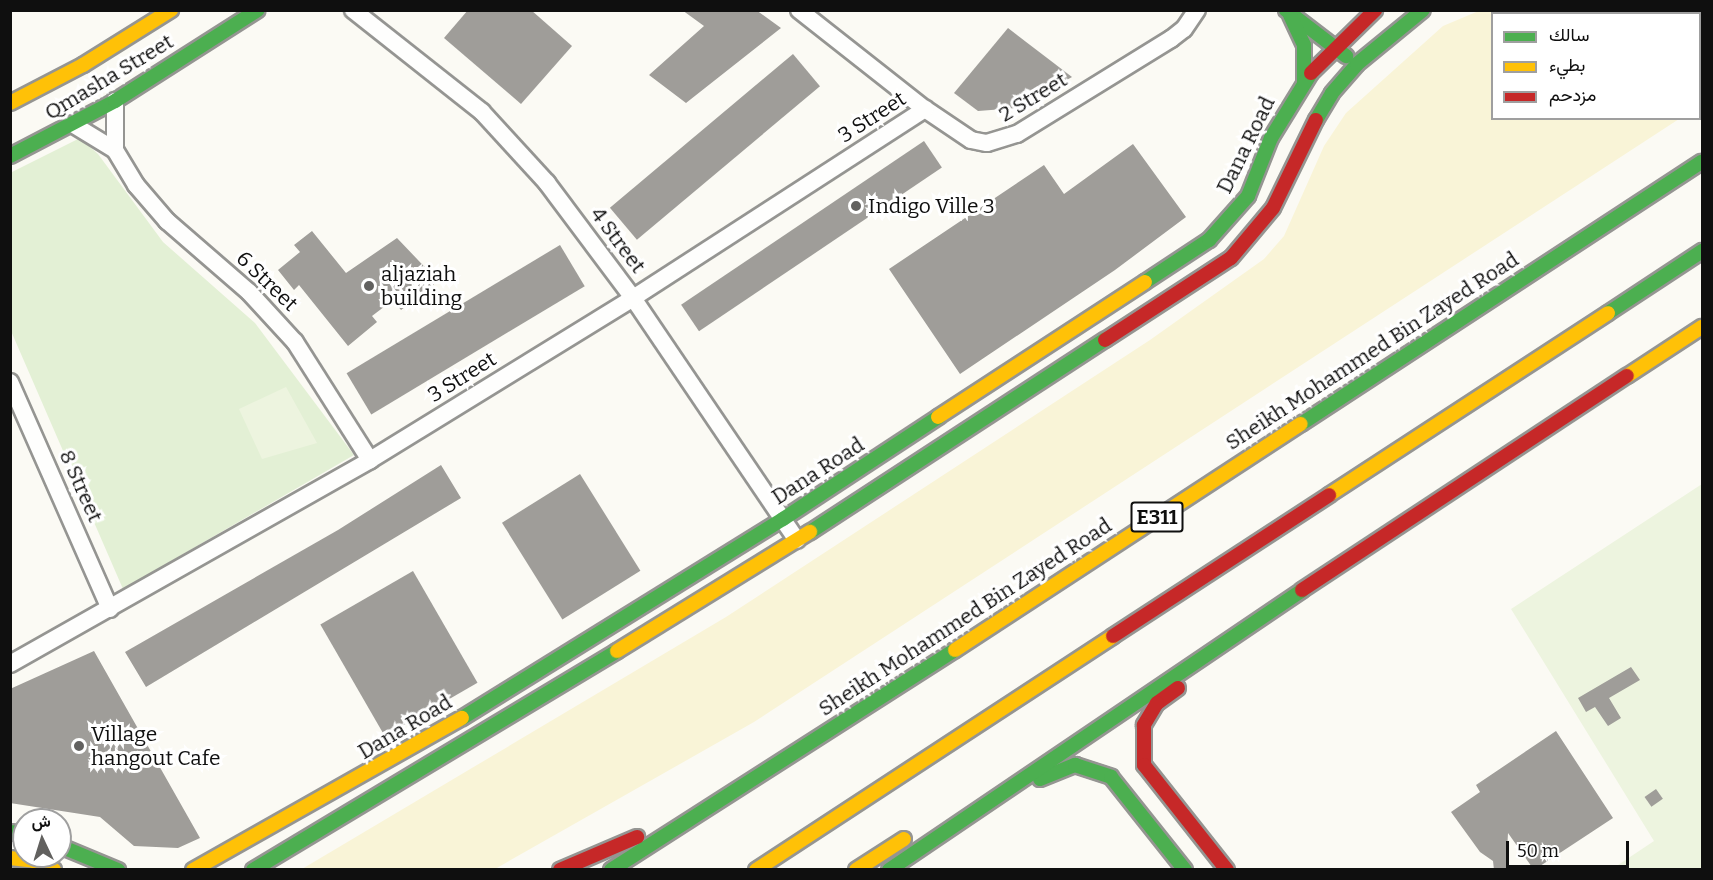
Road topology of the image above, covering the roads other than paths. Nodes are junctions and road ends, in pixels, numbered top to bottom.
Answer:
1 (171, 10) edge
2 (258, 10) edge
3 (353, 10) edge
4 (799, 10) edge
5 (1197, 10) edge
6 (1375, 10) edge
7 (1423, 10) edge
8 (1287, 12) edge
9 (1355, 19) junction
10 (1384, 41) junction
11 (1334, 47) junction
12 (1357, 64) junction
13 (1304, 81) junction
14 (114, 101) junction
15 (10, 103) edge
16 (925, 109) junction
17 (74, 125) junction
18 (115, 150) junction
19 (11, 155) edge
20 (1702, 162) edge
21 (1702, 251) edge
22 (633, 298) junction
23 (1702, 327) edge
24 (10, 382) edge
25 (370, 460) junction
26 (783, 519) junction
27 (797, 540) junction
28 (1274, 608) junction
29 (110, 609) junction
30 (1225, 641) junction
31 (10, 664) edge
32 (987, 785) dead end
33 (714, 804) junction
34 (918, 830) dead end
35 (936, 839) junction
36 (72, 851) edge
37 (1212, 852) junction
38 (10, 858) edge
39 (54, 870) edge
40 (118, 870) edge
41 (193, 870) edge
42 (253, 870) edge
43 (560, 870) edge
44 (611, 870) edge
45 (756, 870) edge
46 (856, 870) edge
47 (889, 870) edge
48 (1187, 870) edge
49 (1227, 870) edge

1 - 15 main road, Qmasha Street
2 - 14 main road, Qmasha Street
3 - 22 street, 4 Street
4 - 16 street, 2 Street
5 - 16 street, 2 Street
6 - 9 main road, Dana Road
7 - 10 main road
8 - 11 main road
8 - 13 main road
9 - 10 main road
9 - 11 main road, Dana Road
10 - 12 main road
11 - 12 main road
11 - 13 main road, Dana Road
12 - 27 main road
13 - 26 main road, Dana Road
14 - 17 main road, Qmasha Street
14 - 18 street, 6 Street
16 - 22 street, 3 Street
17 - 18 street, 6 Street
17 - 19 main road, Qmasha Street
18 - 25 street, 6 Street
20 - 33 main road, Sheikh Mohammed Bin Zayed Road / E311
21 - 45 main road
22 - 25 street, 3 Street
22 - 26 street, 4 Street
23 - 28 main road
24 - 29 street, 8 Street
25 - 29 street, 3 Street
26 - 27 street, 4 Street
26 - 41 main road, Dana Road
27 - 42 main road
28 - 30 main road
28 - 37 main road
29 - 31 street, 3 Street
30 - 32 main road
30 - 35 main road
33 - 43 main road
33 - 44 main road, Sheikh Mohammed Bin Zayed Road / E311
34 - 46 main road
35 - 47 main road
35 - 48 main road
36 - 40 main road
37 - 48 main road
37 - 49 main road
38 - 39 main road

